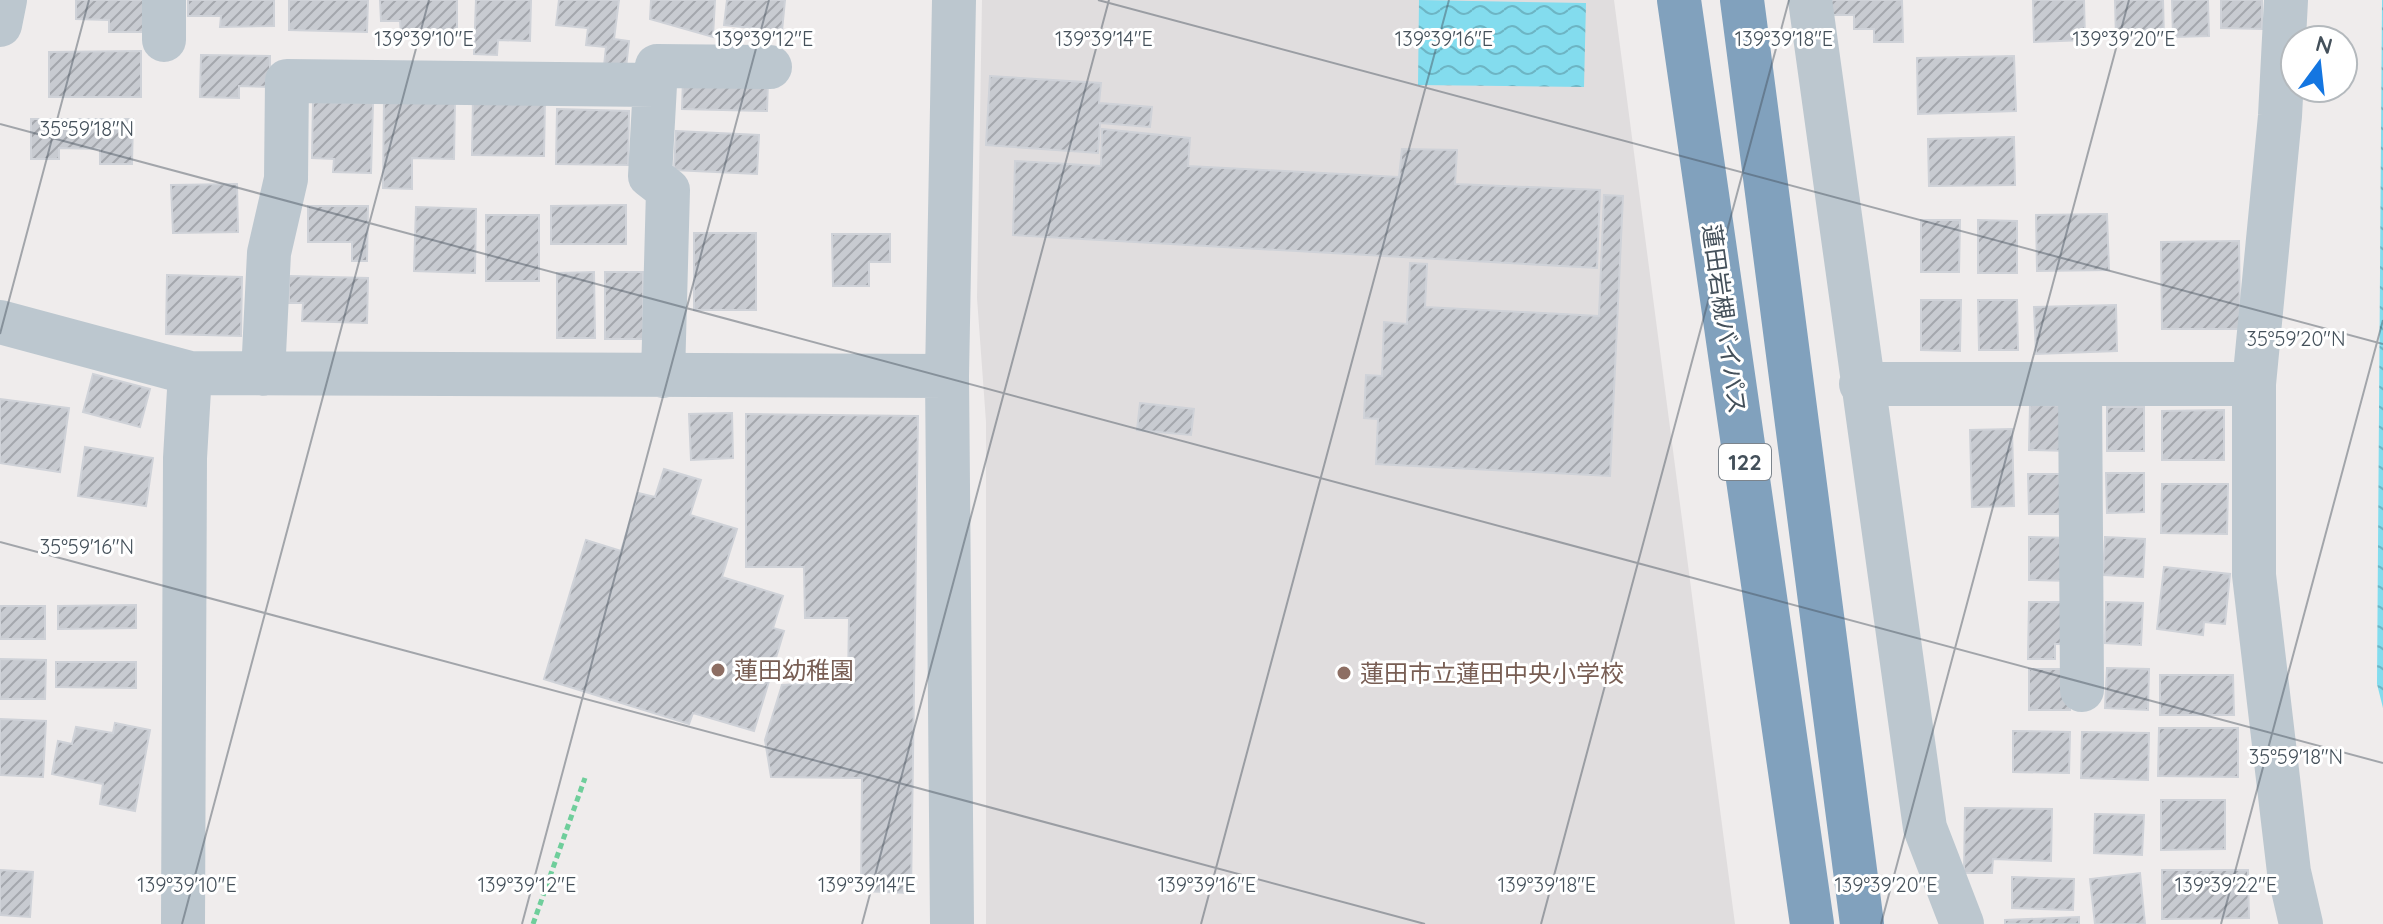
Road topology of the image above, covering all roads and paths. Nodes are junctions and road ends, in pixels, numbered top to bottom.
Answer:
1 (5, 0) edge
2 (954, 0) edge
3 (1679, 0) edge
4 (1742, 0) edge
5 (1810, 0) edge
6 (2286, 0) edge
7 (0, 25) edge
8 (770, 67) dead end
9 (655, 85) junction
10 (0, 322) edge
11 (190, 373) junction
12 (263, 374) junction
13 (663, 376) junction
14 (947, 376) junction
15 (1861, 384) junction
16 (2254, 384) junction
17 (2080, 385) junction
18 (2082, 690) dead end
19 (585, 778) dead end
20 (183, 924) edge
21 (533, 924) edge
22 (952, 924) edge
23 (1812, 924) edge
24 (1862, 924) edge
25 (1962, 924) edge
26 (2301, 924) edge

1 - 7 street
2 - 14 street
3 - 23 highway, 蓮田岩槻バイパス / 122
4 - 24 highway, 122
5 - 15 street
6 - 16 street
8 - 9 street
9 - 12 street
9 - 13 street
10 - 11 street
11 - 12 street
11 - 20 street
12 - 13 street
13 - 14 street
14 - 22 street
15 - 17 street
15 - 25 street
16 - 17 street
16 - 26 street
17 - 18 street
19 - 21 path

